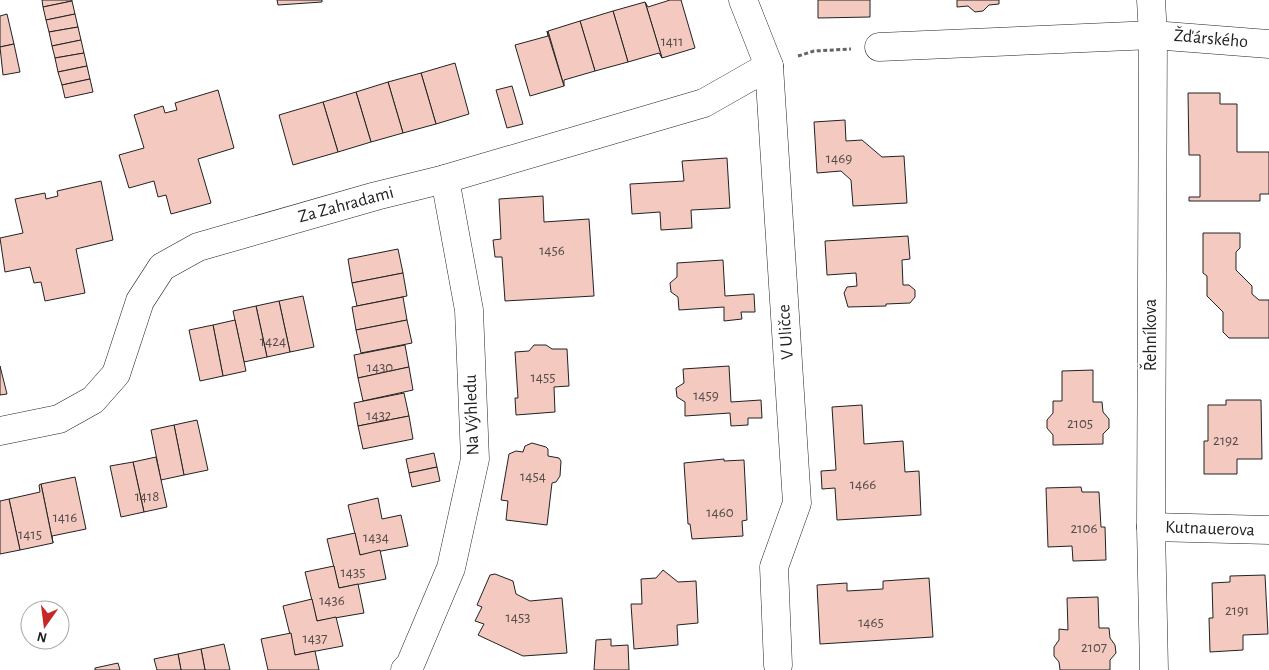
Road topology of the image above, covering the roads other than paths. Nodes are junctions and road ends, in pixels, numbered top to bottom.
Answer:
1 (743, 0) edge
2 (1151, 0) edge
3 (1153, 34) junction
4 (1269, 44) edge
5 (879, 48) road end
6 (769, 66) junction
7 (445, 179) junction
8 (0, 430) edge
9 (1150, 527) junction
10 (1269, 530) edge
11 (778, 665) dead end
12 (404, 670) edge
13 (1154, 670) edge

1 - 6 street, V Uličce
2 - 3 street, Řehníkova
3 - 4 street, Žďárského
3 - 5 street, Žďárského
3 - 9 street, Řehníkova
6 - 7 street, Za Zahradami
6 - 11 street, V Uličce
7 - 8 street, Za Zahradami
7 - 12 street, Na Výhledu
9 - 10 street, Kutnauerova
9 - 13 street, Řehníkova

